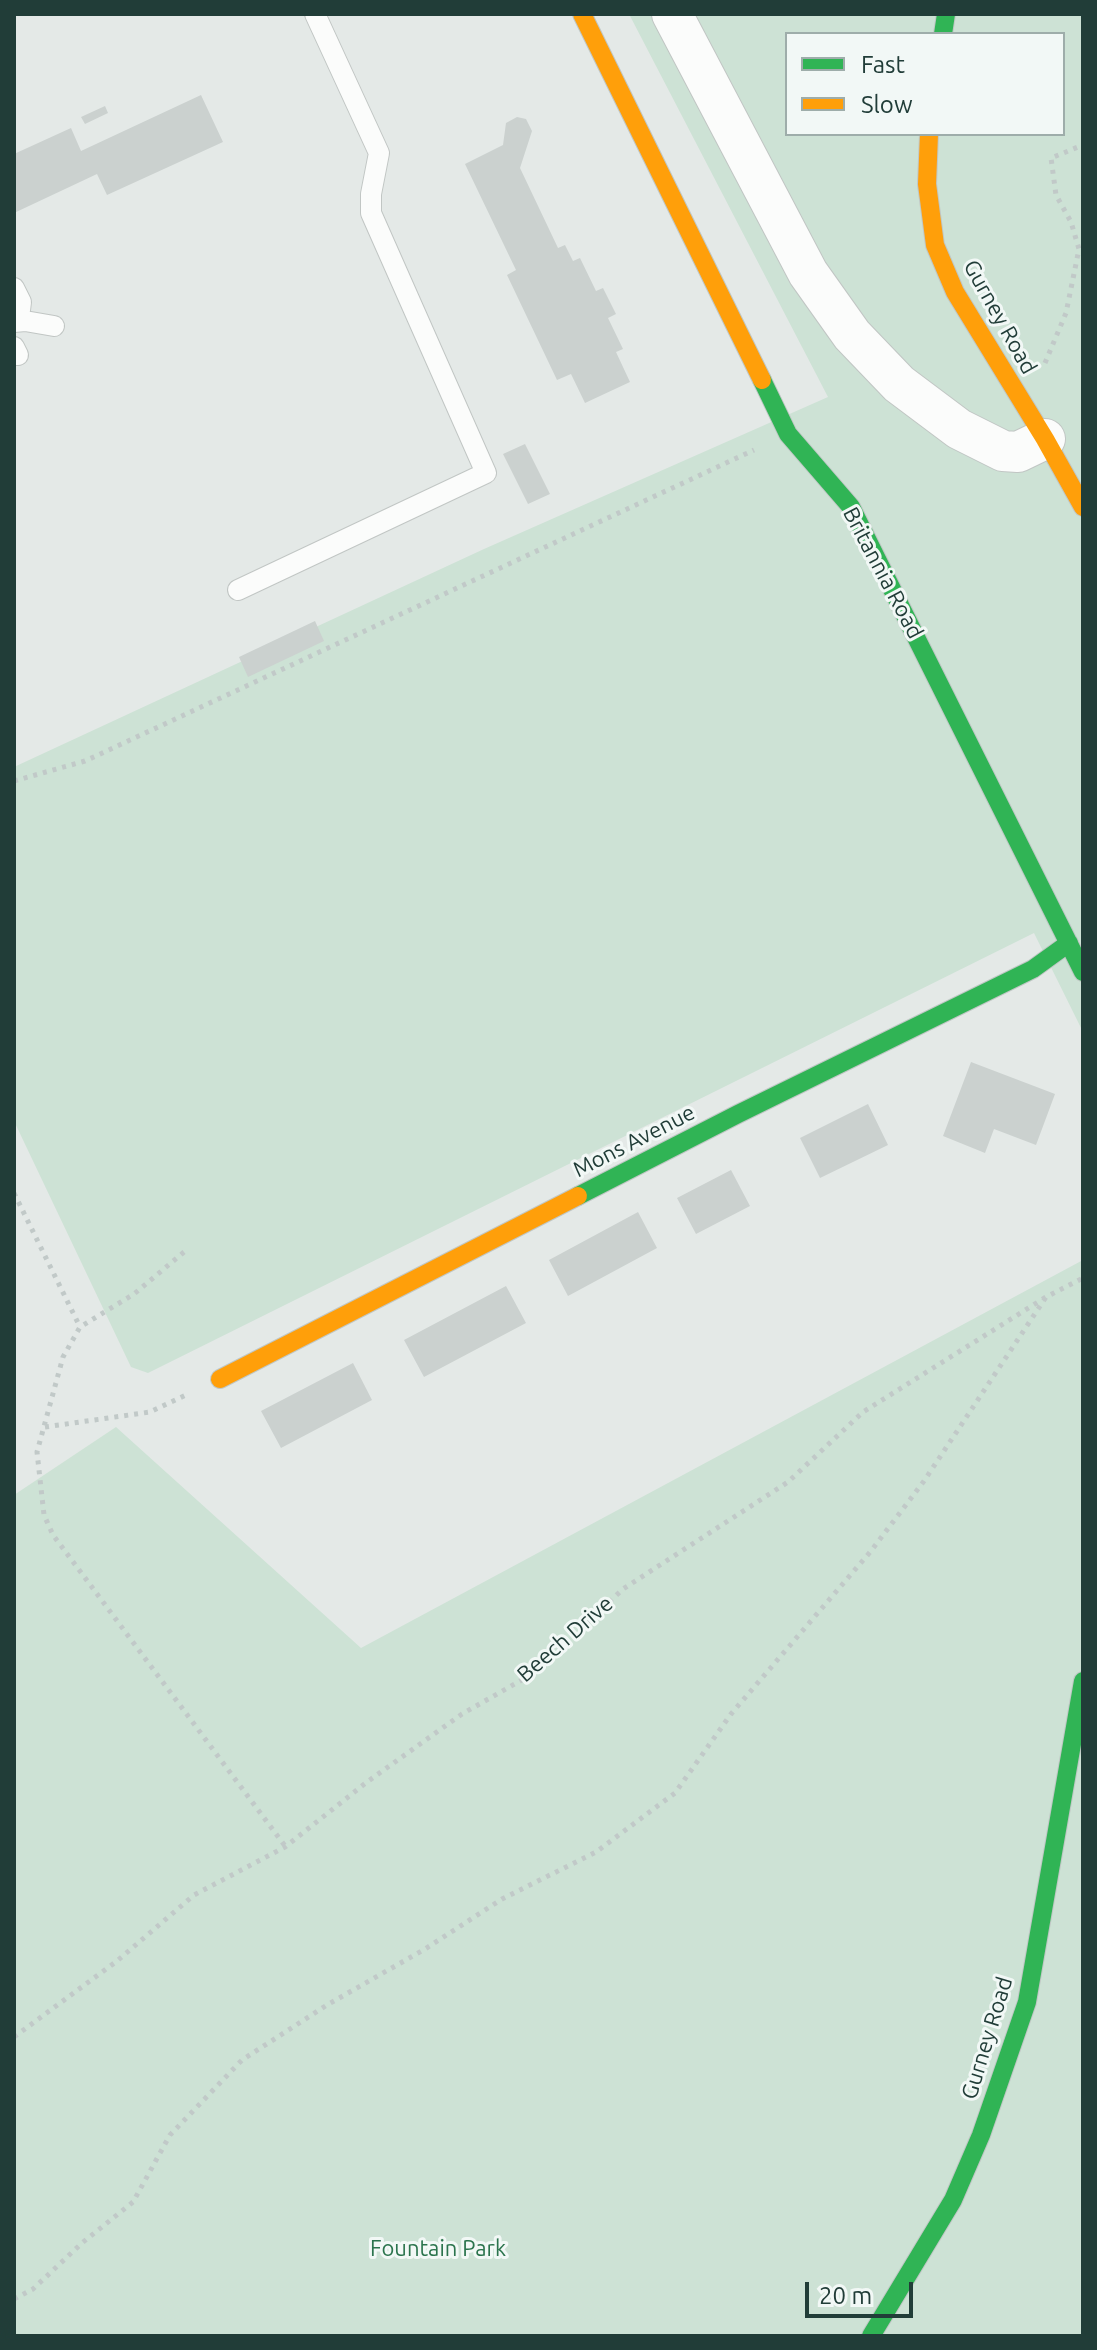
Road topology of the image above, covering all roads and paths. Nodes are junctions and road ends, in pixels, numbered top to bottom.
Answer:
1 (315, 14) edge
2 (582, 14) edge
3 (672, 14) edge
4 (929, 136) edge
5 (1083, 145) edge
6 (14, 288) edge
7 (14, 321) edge
8 (54, 326) dead end
9 (1007, 381) junction
10 (788, 434) junction
11 (1045, 439) junction
12 (1083, 507) edge
13 (238, 590) dead end
14 (14, 781) edge
15 (1069, 943) junction
16 (1083, 972) edge
17 (14, 1193) edge
18 (184, 1252) dead end
19 (1083, 1278) edge
20 (1046, 1297) junction
21 (80, 1327) junction
22 (220, 1379) joint
23 (45, 1427) junction
24 (1083, 1681) edge
25 (285, 1847) junction
26 (14, 2037) edge
27 (14, 2299) edge
28 (871, 2336) edge

1 - 13 lane
2 - 10 street, Britannia Road
3 - 11 street
4 - 9 street, Gurney Road
5 - 9 path
6 - 7 lane
7 - 8 lane
9 - 11 street, Gurney Road
10 - 14 path
10 - 15 street, Britannia Road
11 - 12 street, Gurney Road
15 - 16 street, Britannia Road
15 - 22 street, Mons Avenue
17 - 21 path
18 - 21 path
19 - 20 path, Beech Drive
20 - 25 path, Beech Drive
20 - 27 path
21 - 23 path
22 - 23 path
23 - 25 path
24 - 28 street, Gurney Road
25 - 26 path, Beech Drive

